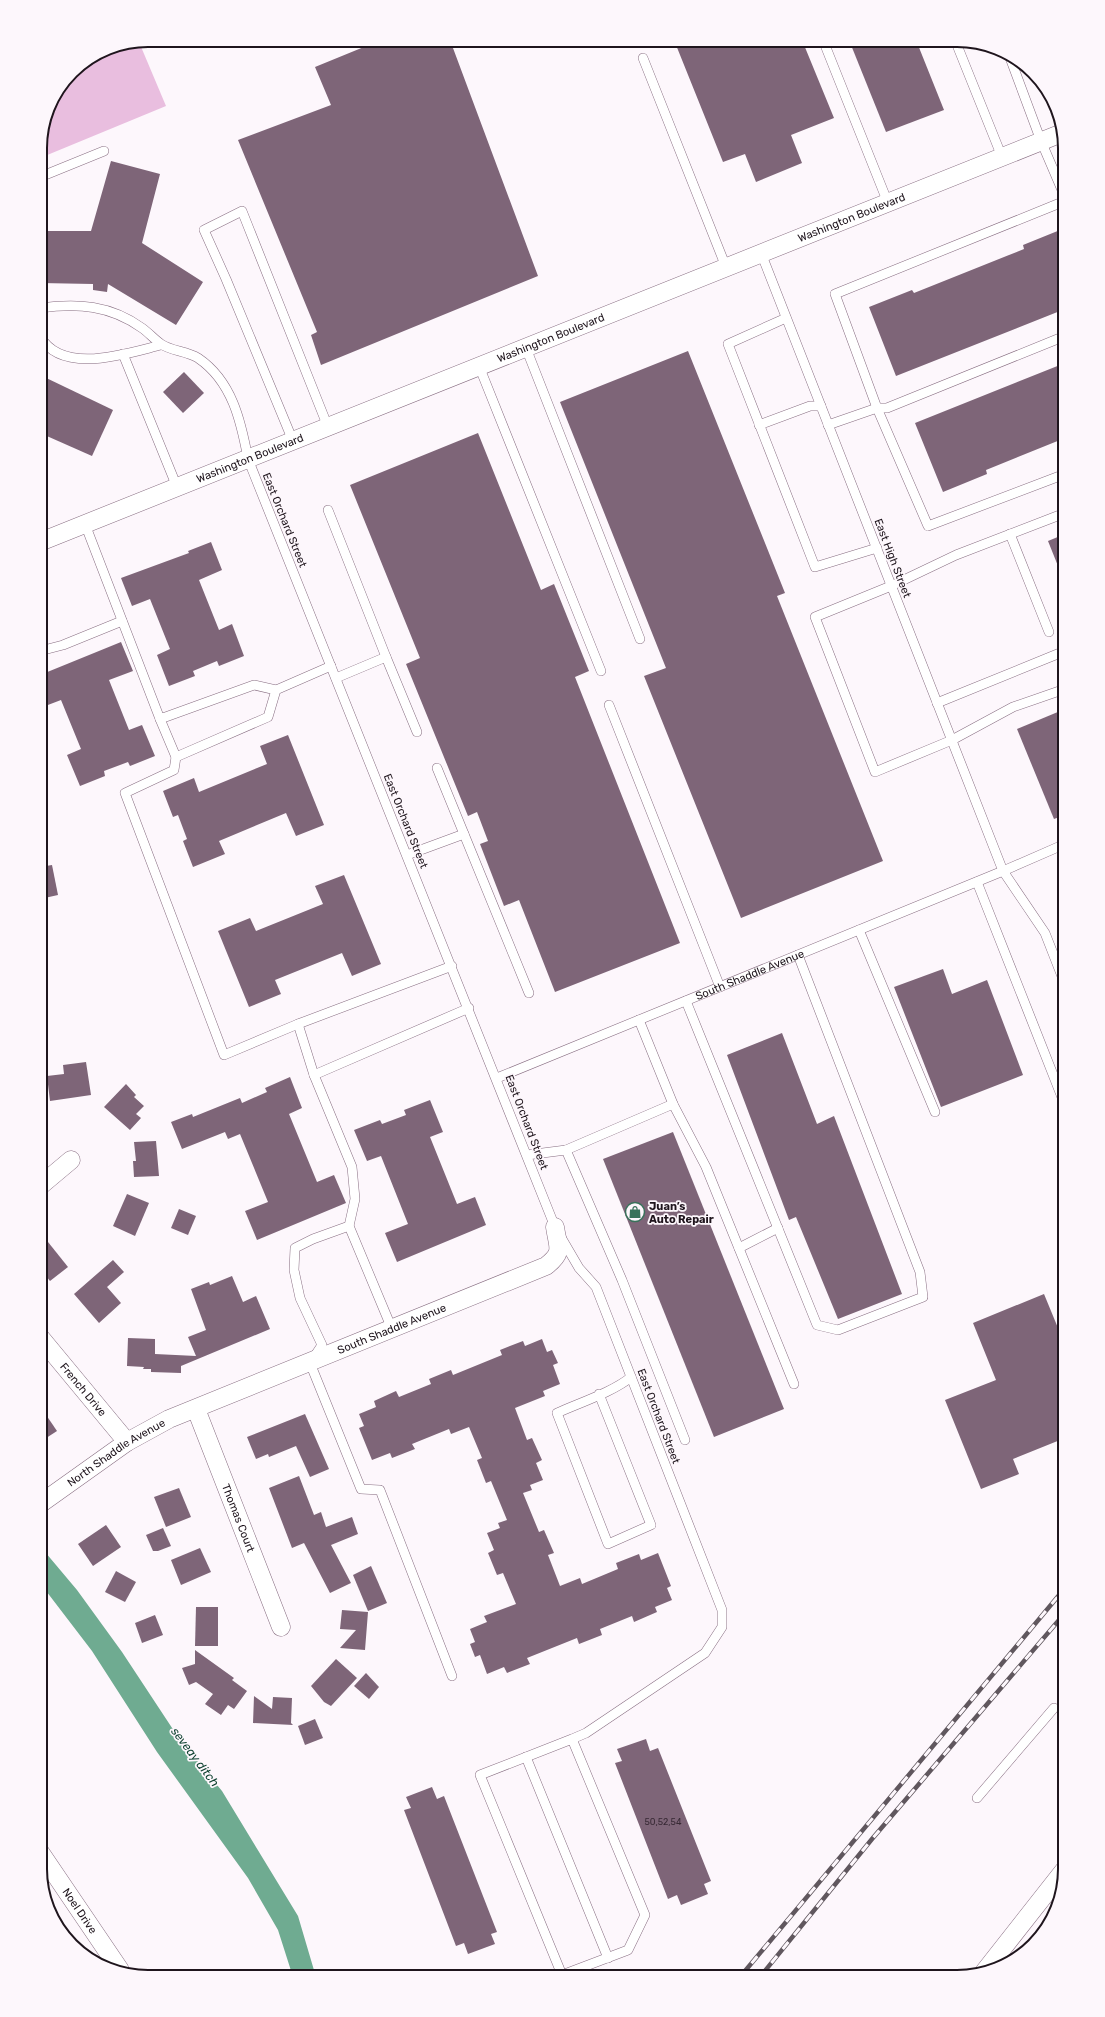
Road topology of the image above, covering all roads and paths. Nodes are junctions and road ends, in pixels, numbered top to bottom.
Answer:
1 (825, 47) edge
2 (958, 47) edge
3 (643, 58) dead end
4 (1012, 63) edge
5 (1057, 135) edge
6 (1041, 141) junction
7 (104, 151) dead end
8 (1002, 157) junction
9 (47, 174) edge
10 (1058, 181) edge
11 (888, 203) junction
12 (1058, 204) edge
13 (761, 253) junction
14 (726, 267) junction
15 (47, 308) edge
16 (786, 318) junction
17 (1058, 339) edge
18 (47, 343) edge
19 (161, 345) junction
20 (526, 348) junction
21 (123, 354) junction
22 (479, 366) junction
23 (821, 406) junction
24 (877, 408) junction
25 (760, 425) junction
26 (828, 425) junction
27 (328, 427) junction
28 (293, 441) junction
29 (248, 459) junction
30 (1058, 477) edge
31 (177, 487) junction
32 (328, 510) dead end
33 (1058, 515) edge
34 (85, 524) junction
35 (1010, 534) junction
36 (47, 539) edge
37 (876, 548) junction
38 (891, 586) junction
39 (122, 621) junction
40 (1048, 632) dead end
41 (640, 639) dead end
42 (47, 648) edge
43 (1058, 654) edge
44 (386, 657) junction
45 (331, 666) junction
46 (601, 671) dead end
47 (336, 678) junction
48 (276, 690) junction
49 (1058, 691) edge
50 (937, 703) junction
51 (609, 705) dead end
52 (160, 719) junction
53 (417, 732) dead end
54 (952, 740) junction
55 (176, 757) junction
56 (437, 768) dead end
57 (464, 834) junction
58 (1058, 847) edge
59 (407, 855) junction
60 (1003, 871) junction
61 (977, 882) junction
62 (859, 930) junction
63 (798, 955) junction
64 (452, 966) junction
65 (1058, 966) edge
66 (720, 987) junction
67 (529, 993) dead end
68 (686, 1001) junction
69 (469, 1008) junction
70 (639, 1020) junction
71 (298, 1024) junction
72 (314, 1075) junction
73 (497, 1078) junction
74 (1058, 1087) edge
75 (673, 1104) junction
76 (935, 1112) dead end
77 (566, 1150) junction
78 (527, 1155) junction
79 (71, 1160) dead end
80 (47, 1180) edge
81 (349, 1226) junction
82 (556, 1227) junction
83 (778, 1228) junction
84 (739, 1248) junction
85 (392, 1329) junction
86 (47, 1345) edge
87 (310, 1363) junction
88 (631, 1377) junction
89 (794, 1384) dead end
90 (599, 1394) junction
91 (196, 1410) junction
92 (685, 1440) dead end
93 (127, 1442) junction
94 (47, 1499) edge
95 (281, 1627) dead end
96 (452, 1676) dead end
97 (1054, 1708) dead end
98 (572, 1738) junction
99 (526, 1757) junction
100 (977, 1798) dead end
101 (47, 1862) edge
102 (1057, 1880) edge
103 (608, 1958) junction
104 (1002, 1959) edge
105 (117, 1965) edge
106 (560, 1970) edge
107 (576, 1970) edge

1 - 11 lane
2 - 8 lane
3 - 14 lane
4 - 6 lane
5 - 6 street, Washington Boulevard
6 - 8 street, Washington Boulevard
6 - 10 lane
7 - 9 lane
8 - 11 street, Washington Boulevard
11 - 13 street, Washington Boulevard
12 - 24 lane
13 - 14 street, Washington Boulevard
13 - 16 lane, East High Street
14 - 20 street, Washington Boulevard
15 - 19 lane
16 - 23 lane, East High Street
16 - 25 lane
17 - 24 lane
18 - 21 lane
19 - 21 lane
19 - 29 lane, East Orchard Street
20 - 22 street, Washington Boulevard
20 - 41 lane
21 - 31 lane
22 - 27 street, Washington Boulevard
22 - 46 lane
23 - 25 lane
23 - 26 lane, East High Street
24 - 26 lane
24 - 30 lane
25 - 37 lane
26 - 37 lane, East High Street
27 - 28 street, Washington Boulevard
27 - 28 lane
28 - 29 street, Washington Boulevard
29 - 31 street, Washington Boulevard
29 - 45 lane, East Orchard Street
31 - 34 street, Washington Boulevard
32 - 44 lane
33 - 35 lane
34 - 36 street, Washington Boulevard
34 - 39 lane
35 - 38 lane
35 - 40 lane
37 - 38 lane, East High Street
38 - 50 lane, East High Street
38 - 54 lane
39 - 42 lane
39 - 52 lane
43 - 50 lane
44 - 47 lane
44 - 53 lane
45 - 47 lane, East Orchard Street
45 - 48 lane
47 - 59 lane, East Orchard Street
48 - 52 lane
48 - 55 lane
49 - 54 lane
50 - 54 lane, East High Street
51 - 66 lane
52 - 55 lane
54 - 60 lane, East High Street
55 - 71 lane
56 - 57 lane
57 - 59 lane
57 - 67 lane
58 - 60 lane, South Shaddle Avenue
59 - 64 lane, East Orchard Street
60 - 61 lane, South Shaddle Avenue
60 - 65 lane, East High Street
61 - 62 lane, South Shaddle Avenue
61 - 74 lane
62 - 63 lane, South Shaddle Avenue
62 - 76 lane
63 - 66 lane, South Shaddle Avenue
63 - 83 lane
64 - 69 lane, East Orchard Street
64 - 71 lane
66 - 68 lane, South Shaddle Avenue
68 - 70 lane, South Shaddle Avenue
68 - 83 lane
69 - 72 lane
69 - 73 lane, East Orchard Street
70 - 73 lane, South Shaddle Avenue
70 - 75 lane
71 - 72 lane
72 - 81 lane
73 - 78 lane, East Orchard Street
75 - 77 lane
75 - 84 lane
77 - 78 lane
77 - 92 lane
78 - 82 lane, East Orchard Street
79 - 80 street
81 - 85 lane
81 - 87 lane
82 - 85 street, South Shaddle Avenue
82 - 88 lane, East Orchard Street
83 - 84 lane
84 - 89 lane
85 - 87 street, South Shaddle Avenue
86 - 93 street, French Drive
87 - 91 street, South Shaddle Avenue
87 - 96 lane
88 - 90 lane
88 - 98 lane, East Orchard Street
90 - 90 lane
91 - 93 street, North Shaddle Avenue
91 - 95 street, Thomas Court
93 - 94 street, North Shaddle Avenue
97 - 100 lane
98 - 99 lane, East Orchard Street
98 - 103 lane
99 - 103 lane
99 - 106 lane, East Orchard Street
101 - 105 street, Noel Drive
102 - 104 street
103 - 107 lane, East Orchard Street

